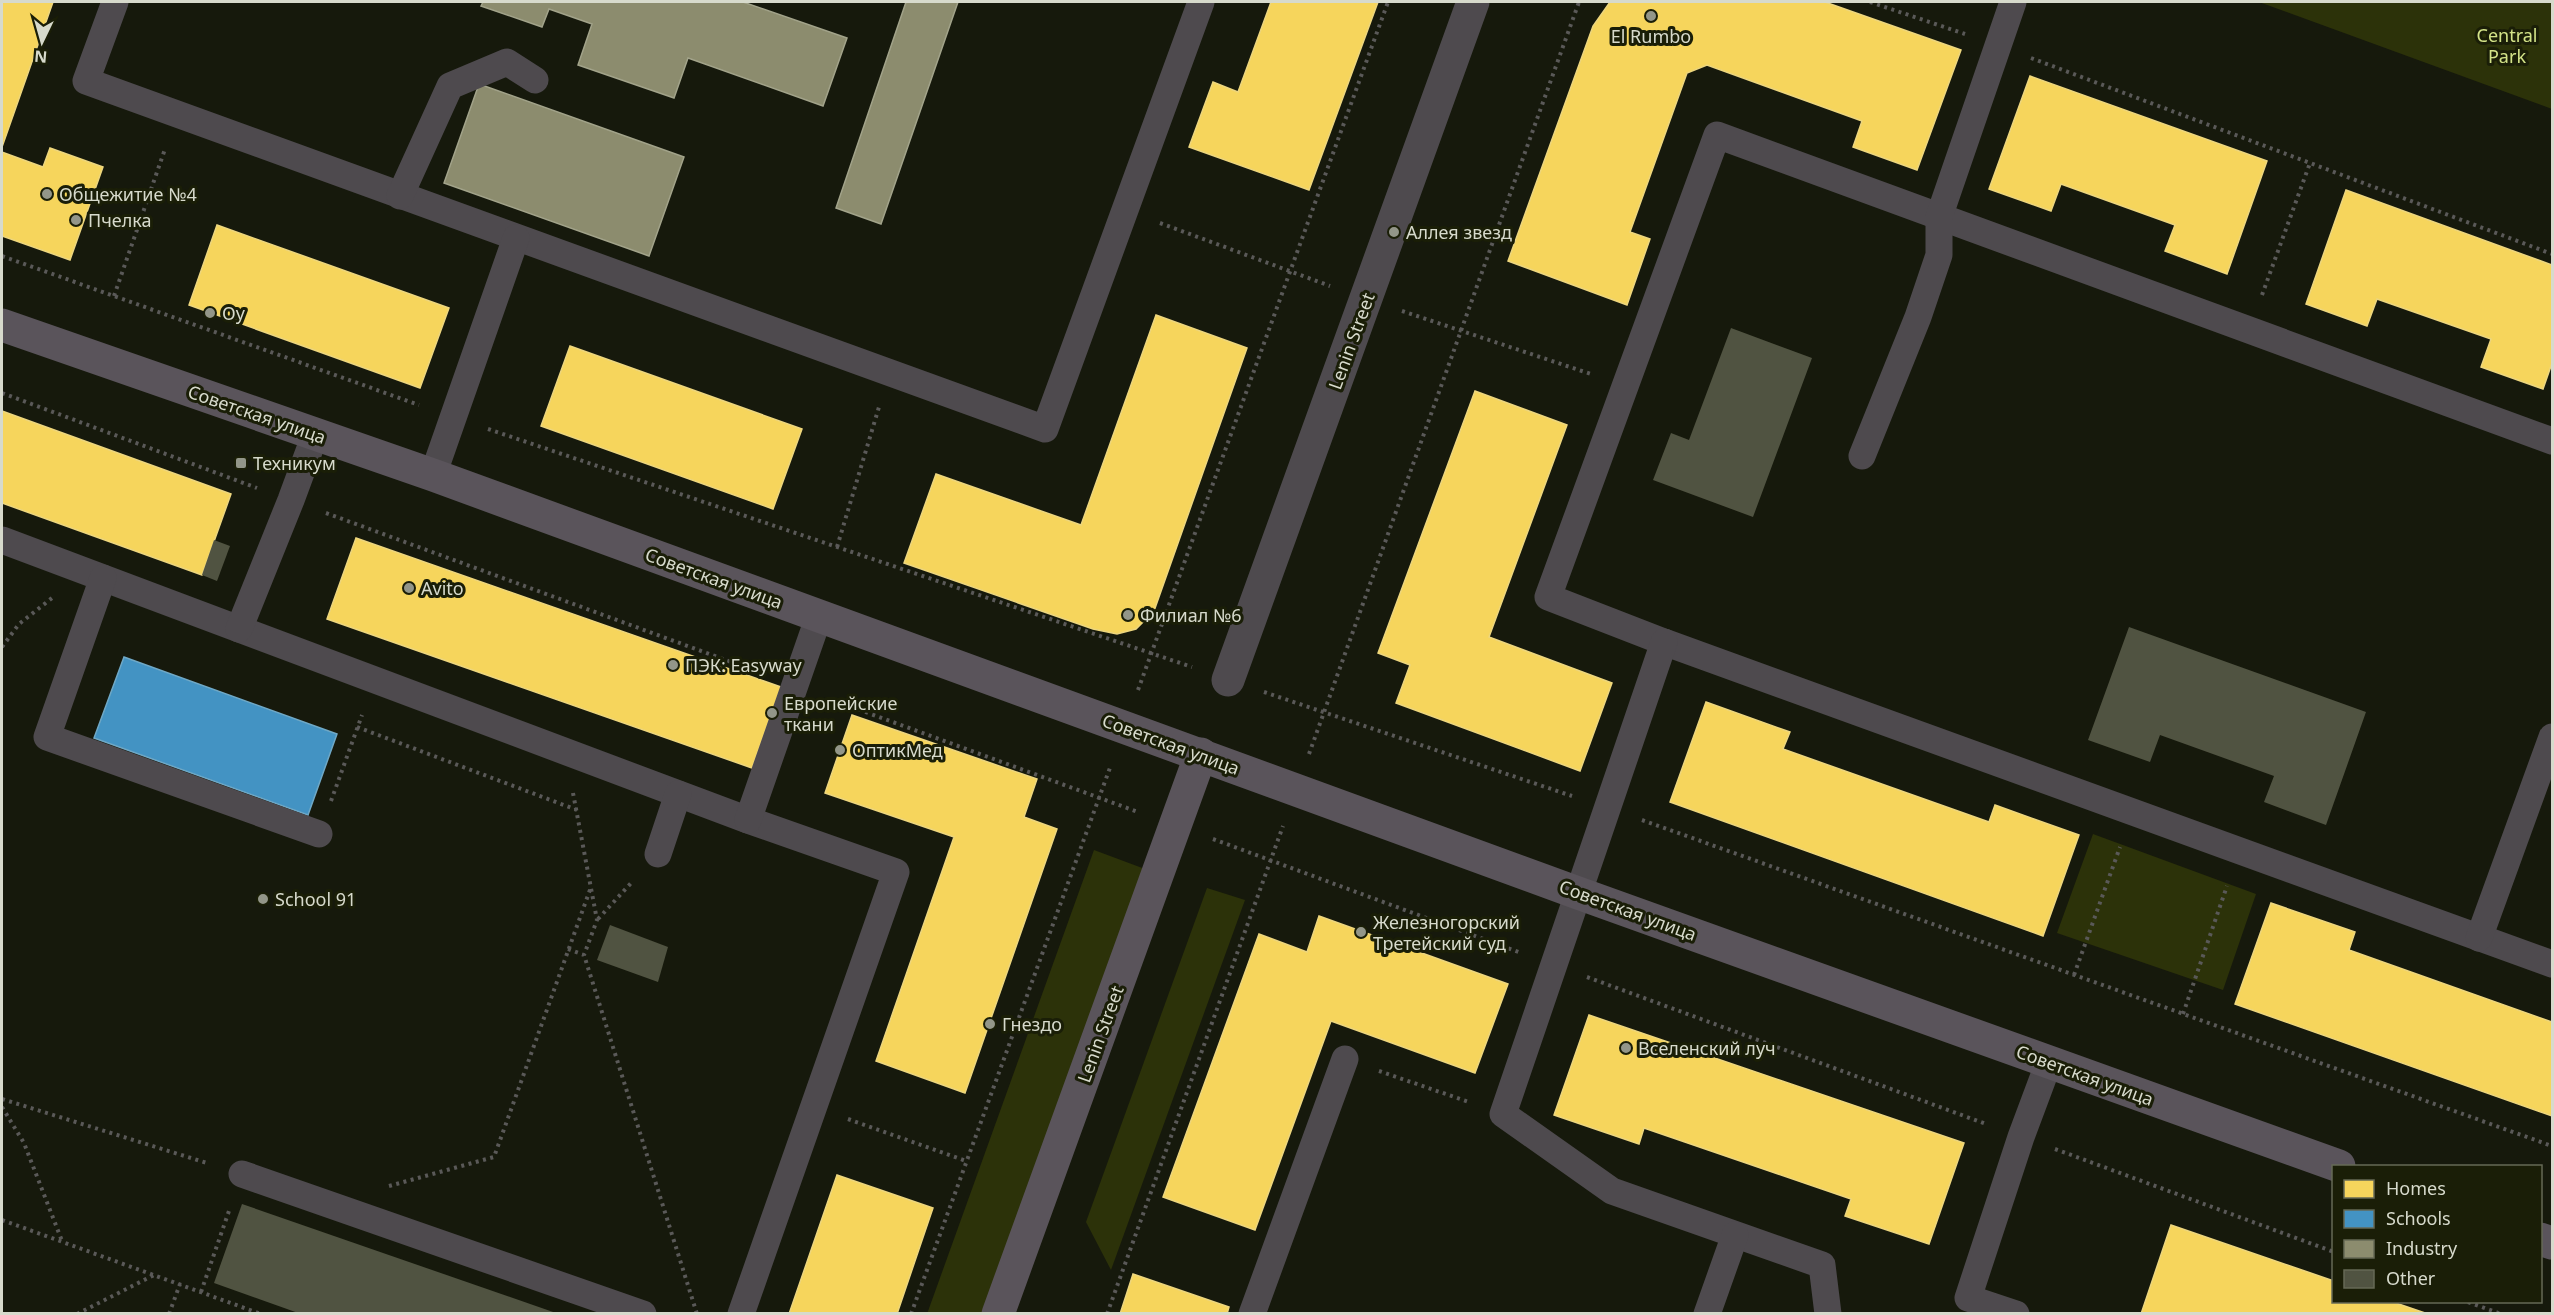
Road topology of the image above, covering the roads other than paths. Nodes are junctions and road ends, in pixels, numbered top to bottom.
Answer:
1 (115, 2) edge
2 (1201, 2) edge
3 (1473, 2) edge
4 (2013, 2) edge
5 (535, 80) dead end
6 (400, 196) junction
7 (1940, 217) junction
8 (516, 238) junction
9 (2, 325) edge
10 (315, 435) junction
11 (2553, 441) edge
12 (1862, 456) dead end
13 (433, 476) junction
14 (2, 540) edge
15 (103, 578) junction
16 (819, 616) junction
17 (239, 629) junction
18 (1664, 642) junction
19 (1228, 680) road end
20 (2553, 736) edge
21 (1200, 754) junction
22 (678, 794) junction
23 (748, 820) junction
24 (319, 834) road end
25 (658, 854) road end
26 (1578, 893) junction
27 (2479, 938) junction
28 (2553, 964) edge
29 (1345, 1059) road end
30 (2049, 1062) junction
31 (2333, 1165) edge
32 (242, 1174) road end
33 (1735, 1235) junction
34 (643, 1314) edge
35 (741, 1314) edge
36 (999, 1314) edge
37 (1252, 1314) edge
38 (1707, 1314) edge
39 (1828, 1314) edge
40 (2016, 1314) edge

1 - 6 lane
2 - 8 lane
3 - 19 street, Lenin Street
4 - 7 lane
5 - 6 lane
6 - 8 lane
7 - 11 lane
7 - 12 lane
7 - 18 lane
8 - 13 lane
9 - 10 main road, Советская улица
10 - 13 main road, Советская улица
10 - 17 lane
13 - 16 main road, Советская улица
14 - 15 lane
15 - 17 lane
15 - 24 lane
16 - 21 main road, Советская улица
16 - 23 lane
17 - 22 lane
18 - 26 lane
18 - 27 lane
20 - 27 lane
21 - 26 main road, Советская улица
21 - 36 main road, Lenin Street
22 - 23 lane
22 - 25 lane
23 - 35 lane
26 - 30 main road, Советская улица
26 - 33 lane
27 - 28 lane
29 - 37 lane
30 - 31 main road, Советская улица
30 - 40 lane
32 - 34 lane
33 - 38 lane
33 - 39 lane

